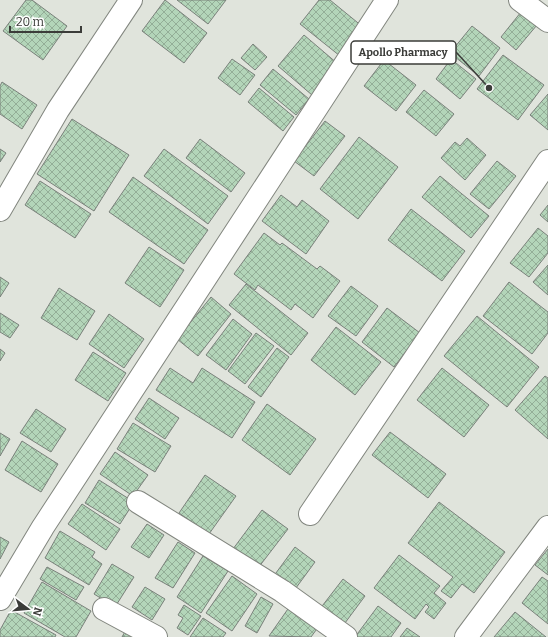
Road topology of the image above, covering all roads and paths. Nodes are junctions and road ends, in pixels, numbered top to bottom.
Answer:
1 (131, 0) edge
2 (387, 0) edge
3 (520, 0) edge
4 (548, 21) edge
5 (548, 161) edge
6 (0, 210) edge
7 (138, 502) dead end
8 (310, 514) dead end
9 (548, 527) edge
10 (0, 599) edge
11 (104, 609) dead end
12 (156, 637) edge
13 (346, 637) edge
14 (466, 637) edge

1 - 6 street
2 - 10 street
3 - 4 street
5 - 8 street
7 - 13 street
9 - 14 street
11 - 12 street

